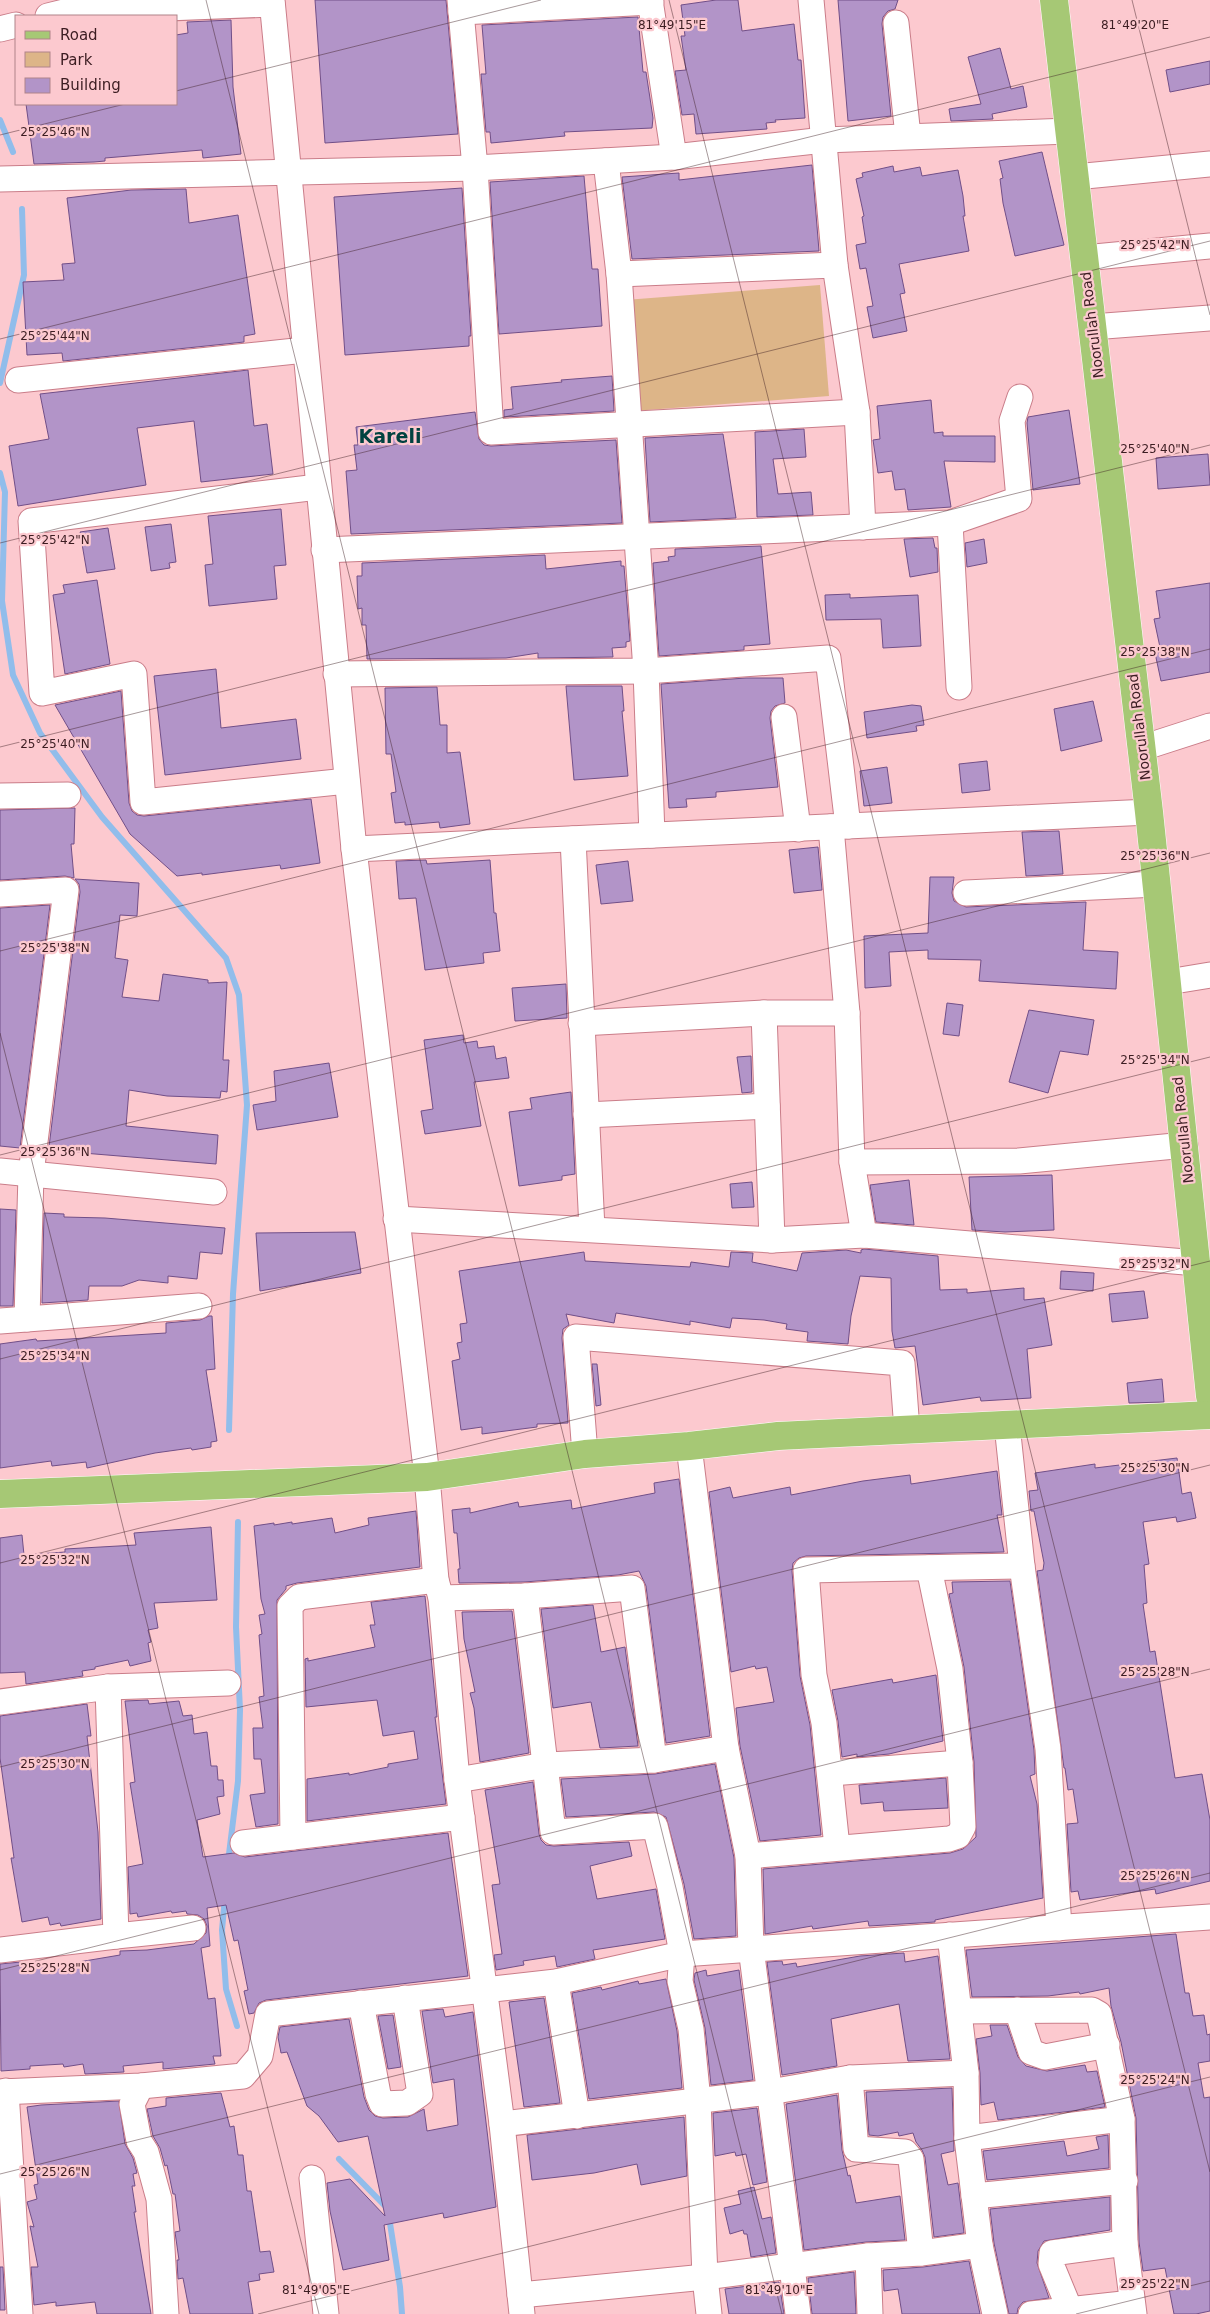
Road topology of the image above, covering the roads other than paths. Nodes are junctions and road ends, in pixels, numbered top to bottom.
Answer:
1 (811, 0) edge
2 (1054, 0) edge
3 (651, 1) edge
4 (272, 2) edge
5 (461, 6) edge
6 (58, 9) edge
7 (896, 23) dead end
8 (15, 24) edge
9 (0, 29) edge
10 (1069, 131) junction
11 (908, 136) junction
12 (824, 140) junction
13 (674, 157) junction
14 (606, 161) junction
15 (1210, 164) edge
16 (475, 168) junction
17 (287, 172) junction
18 (1075, 177) junction
19 (0, 178) edge
20 (1210, 246) edge
21 (1084, 258) junction
22 (835, 265) junction
23 (619, 274) junction
24 (1210, 318) edge
25 (1092, 327) junction
26 (305, 350) junction
27 (18, 380) dead end
28 (1020, 397) dead end
29 (857, 412) junction
30 (628, 425) junction
31 (318, 488) junction
32 (950, 523) junction
33 (863, 527) junction
34 (637, 538) junction
35 (324, 550) junction
36 (646, 671) junction
37 (336, 674) junction
38 (959, 687) dead end
39 (784, 717) dead end
40 (1210, 726) edge
41 (1142, 748) junction
42 (347, 781) junction
43 (68, 795) dead end
44 (0, 796) edge
45 (1149, 812) junction
46 (840, 827) junction
47 (798, 829) junction
48 (652, 835) junction
49 (573, 839) junction
50 (354, 849) junction
51 (1157, 884) junction
52 (966, 893) dead end
53 (0, 894) edge
54 (1210, 975) edge
55 (1168, 982) junction
56 (764, 1013) junction
57 (847, 1013) junction
58 (581, 1023) junction
59 (767, 1106) junction
60 (586, 1115) junction
61 (1184, 1145) junction
62 (852, 1162) junction
63 (0, 1171) edge
64 (31, 1174) junction
65 (214, 1192) dead end
66 (396, 1218) junction
67 (592, 1229) junction
68 (864, 1235) junction
69 (772, 1240) junction
70 (1197, 1263) junction
71 (199, 1306) dead end
72 (27, 1319) junction
73 (0, 1321) edge
74 (1210, 1396) edge
75 (1210, 1414) edge
76 (1007, 1425) junction
77 (907, 1430) junction
78 (689, 1446) junction
79 (585, 1454) junction
80 (427, 1477) junction
81 (0, 1494) edge
82 (1022, 1566) junction
83 (929, 1568) junction
84 (439, 1589) junction
85 (525, 1596) junction
86 (228, 1683) dead end
87 (108, 1687) junction
88 (0, 1702) edge
89 (726, 1748) junction
90 (654, 1760) junction
91 (960, 1763) junction
92 (546, 1765) junction
93 (831, 1773) junction
94 (457, 1780) junction
95 (462, 1817) junction
96 (293, 1836) junction
97 (243, 1842) dead end
98 (837, 1847) junction
99 (748, 1856) junction
100 (1210, 1917) edge
101 (193, 1928) dead end
102 (1059, 1928) junction
103 (950, 1935) junction
104 (116, 1936) junction
105 (1, 1944) edge
106 (751, 1948) junction
107 (682, 1954) junction
108 (556, 1982) junction
109 (485, 1989) junction
110 (405, 1998) junction
111 (361, 2003) junction
112 (1017, 2010) junction
113 (959, 2011) junction
114 (1107, 2046) junction
115 (966, 2073) junction
116 (850, 2078) junction
117 (141, 2086) junction
118 (3, 2092) edge
119 (770, 2092) junction
120 (698, 2101) junction
121 (577, 2116) junction
122 (1122, 2119) junction
123 (502, 2124) junction
124 (967, 2138) junction
125 (312, 2178) dead end
126 (1125, 2181) junction
127 (974, 2196) junction
128 (7, 2210) edge
129 (1125, 2243) junction
130 (980, 2245) junction
131 (921, 2253) junction
132 (868, 2256) junction
133 (792, 2265) junction
134 (705, 2277) junction
135 (521, 2304) edge
136 (1133, 2309) edge
137 (1070, 2310) junction
138 (20, 2314) edge
139 (166, 2314) edge
140 (326, 2314) edge
141 (709, 2314) edge
142 (798, 2314) edge
143 (870, 2314) edge
144 (996, 2314) edge
145 (1031, 2314) edge

1 - 12 street
2 - 10 main road, Noorullah Road
3 - 5 street
3 - 13 street
4 - 6 street
4 - 17 street
5 - 16 street
7 - 11 street
8 - 9 street
10 - 11 street
10 - 18 main road, Noorullah Road
11 - 12 street
12 - 13 street
12 - 22 street
13 - 14 street
14 - 16 street
14 - 23 street
15 - 18 street
16 - 17 street
16 - 30 street
17 - 19 street
17 - 26 street
18 - 21 main road, Noorullah Road
20 - 21 street
21 - 25 main road, Noorullah Road
22 - 23 street
22 - 29 street
23 - 30 street
24 - 25 street
25 - 41 main road, Noorullah Road
26 - 27 street
26 - 31 street
28 - 32 street
29 - 30 street
29 - 33 street
30 - 34 street
31 - 35 street
31 - 42 street
32 - 33 street
32 - 38 street
33 - 34 street
34 - 35 street
34 - 36 street
35 - 37 street
36 - 37 street
36 - 46 street
36 - 48 street
37 - 42 street
39 - 47 street
40 - 41 street
41 - 45 main road, Noorullah Road
42 - 50 street
43 - 44 street
45 - 46 street
45 - 51 main road, Noorullah Road
46 - 47 street
46 - 57 street
47 - 48 street
48 - 49 street
49 - 50 street
49 - 58 street
50 - 66 street
51 - 52 street
51 - 55 main road, Noorullah Road
53 - 64 street
54 - 55 street
55 - 61 main road, Noorullah Road
56 - 57 street
56 - 58 street
56 - 59 street
57 - 62 street
58 - 60 street
59 - 60 street
59 - 69 street
60 - 67 street
61 - 62 street
61 - 70 main road, Noorullah Road
62 - 68 street
63 - 64 street
64 - 65 street
64 - 72 street
66 - 67 street
66 - 80 street
67 - 69 street
68 - 69 street
68 - 70 street
70 - 74 main road, Noorullah Road
71 - 72 street
72 - 73 street
75 - 76 main road
76 - 77 main road
76 - 82 street
77 - 78 main road
77 - 79 street
78 - 79 main road
78 - 89 street
79 - 80 main road
80 - 81 main road
80 - 84 street
82 - 83 street
82 - 102 street
83 - 91 street
83 - 93 street
84 - 85 street
84 - 94 street
84 - 96 street
85 - 90 street
85 - 92 street
86 - 87 street
87 - 88 street
87 - 104 street
89 - 90 street
89 - 99 street
90 - 92 street
91 - 93 street
91 - 98 street
92 - 94 street
92 - 107 street
93 - 98 street
94 - 95 street
95 - 96 street
95 - 109 street
96 - 97 street
98 - 99 street
99 - 106 street
100 - 102 street
101 - 104 street
102 - 103 street
103 - 106 street
103 - 113 street
104 - 105 street
106 - 107 street
106 - 119 street
107 - 108 street
107 - 120 street
108 - 109 street
108 - 121 street
109 - 110 street
109 - 123 street
110 - 111 street
110 - 111 street
111 - 117 street
112 - 113 street
112 - 114 street
112 - 114 street
113 - 115 street
114 - 122 street
115 - 116 street
115 - 124 street
116 - 119 street
116 - 131 street
117 - 118 street
117 - 139 street
118 - 128 street
119 - 120 street
119 - 133 street
120 - 121 street
120 - 134 street
121 - 123 street
122 - 124 street
122 - 126 street
123 - 135 street
124 - 127 street
125 - 140 street
126 - 127 street
126 - 129 street
127 - 130 street
128 - 138 street
129 - 136 street
129 - 137 street
130 - 131 street
130 - 144 street
131 - 132 street
132 - 133 street
132 - 143 street
133 - 134 street
133 - 142 street
134 - 135 street
134 - 141 street
136 - 137 street
137 - 145 street

